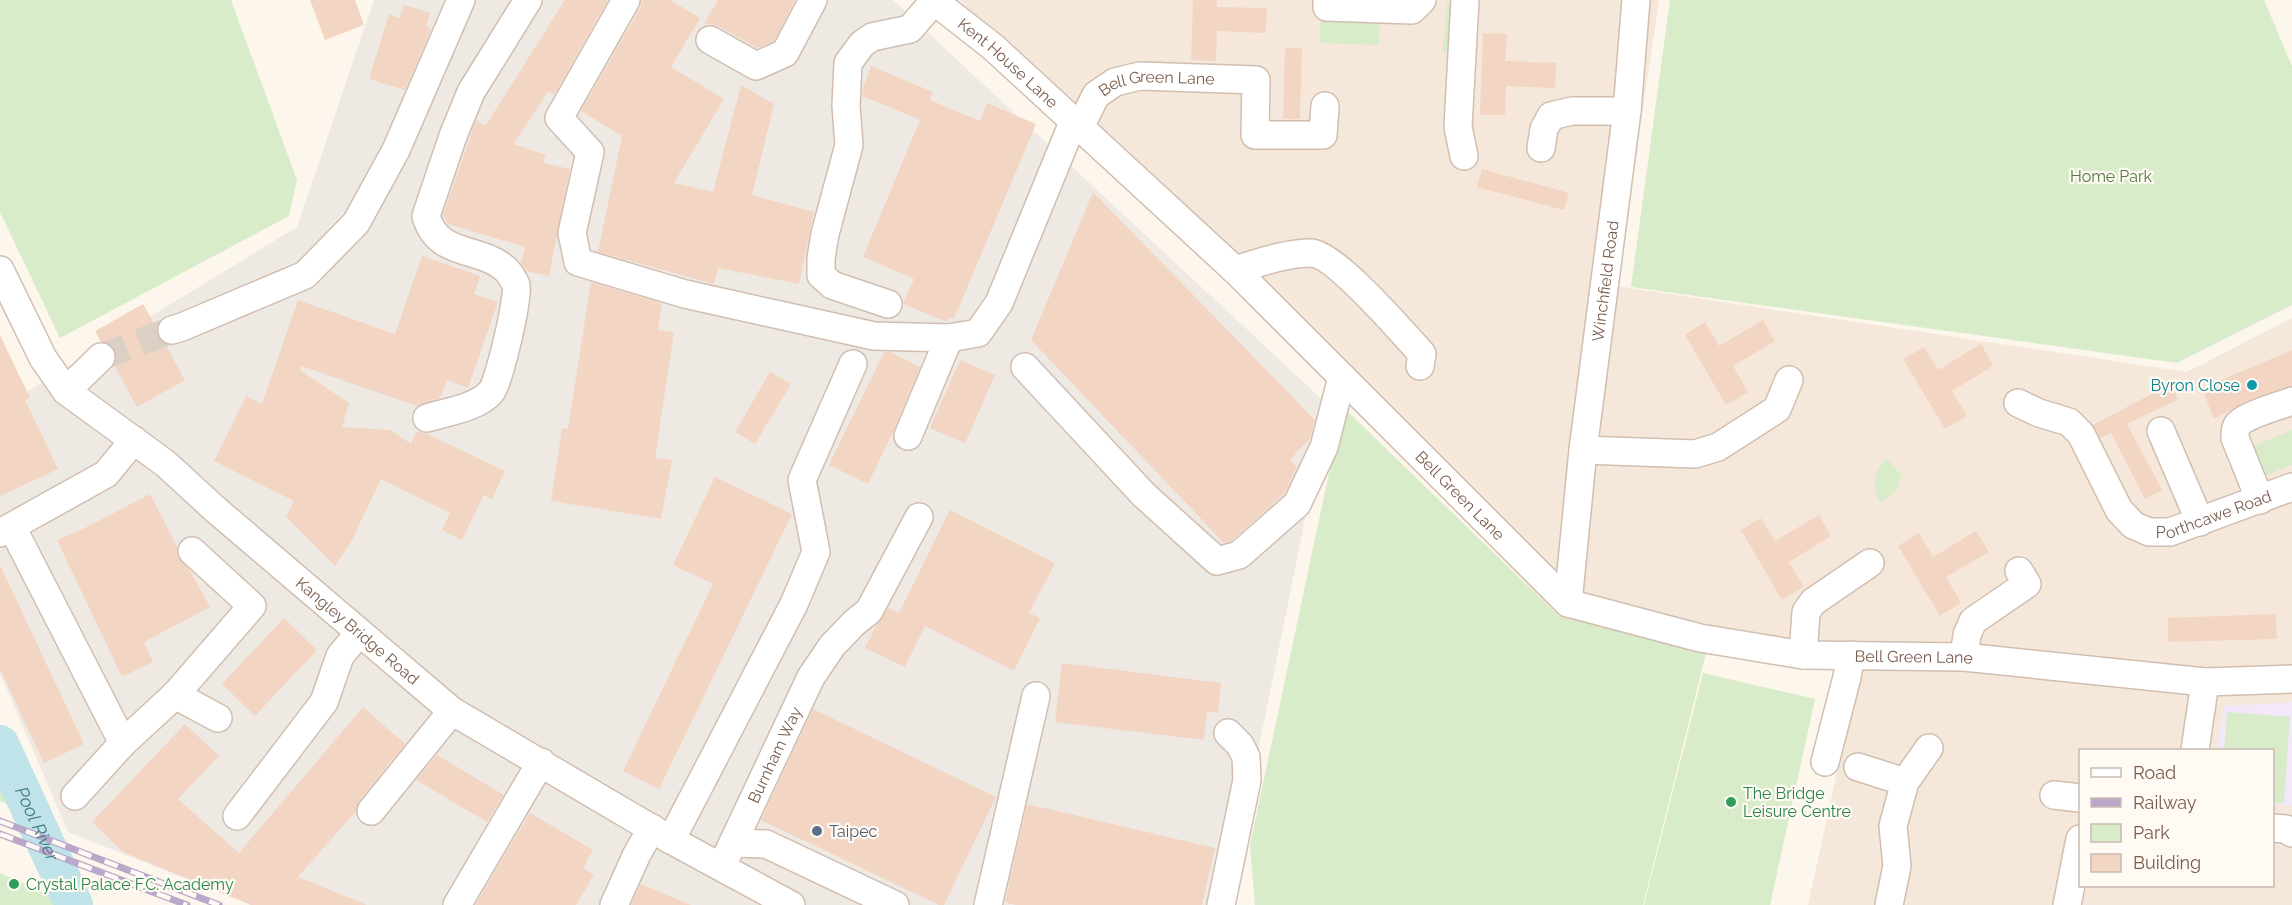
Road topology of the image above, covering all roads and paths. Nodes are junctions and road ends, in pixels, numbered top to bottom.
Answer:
1 (461, 0) edge
2 (528, 0) edge
3 (626, 0) edge
4 (813, 0) edge
5 (933, 0) edge
6 (1327, 0) edge
7 (1465, 0) edge
8 (1636, 0) edge
9 (1417, 5) edge
10 (710, 40) dead end
11 (1325, 106) dead end
12 (1627, 111) junction
13 (1077, 124) junction
14 (1541, 148) dead end
15 (1464, 156) dead end
16 (0, 270) edge
17 (1235, 270) junction
18 (888, 304) dead end
19 (172, 330) tunnel mouth
20 (949, 338) junction
21 (101, 357) tunnel mouth
22 (853, 364) dead end
23 (1420, 366) dead end
24 (1025, 367) dead end
25 (1342, 377) junction
26 (1789, 380) dead end
27 (66, 391) junction
28 (2292, 401) edge
29 (2018, 403) dead end
30 (427, 418) dead end
31 (2161, 431) dead end
32 (908, 436) dead end
33 (134, 440) junction
34 (1583, 450) junction
35 (2292, 487) edge
36 (2260, 500) junction
37 (919, 517) dead end
38 (2200, 522) junction
39 (6, 530) edge
40 (192, 551) dead end
41 (1870, 563) dead end
42 (2019, 571) dead end
43 (1568, 603) junction
44 (359, 633) junction
45 (1803, 655) junction
46 (1851, 655) junction
47 (1964, 657) junction
48 (2292, 679) edge
49 (2205, 682) junction
50 (175, 695) junction
51 (1036, 696) dead end
52 (452, 711) junction
53 (218, 718) dead end
54 (1228, 733) dead end
55 (123, 744) junction
56 (1929, 748) dead end
57 (2195, 749) edge
58 (541, 762) junction
59 (1825, 762) dead end
60 (1858, 767) dead end
61 (1905, 782) junction
62 (2054, 795) dead end
63 (75, 796) dead end
64 (2079, 798) edge
65 (371, 811) dead end
66 (237, 816) dead end
67 (2274, 828) edge
68 (2292, 833) edge
69 (661, 834) junction
70 (2079, 844) edge
71 (727, 854) junction
72 (457, 905) edge
73 (614, 905) edge
74 (791, 905) edge
75 (895, 905) edge
76 (988, 905) edge
77 (1221, 905) edge
78 (1889, 905) edge
79 (2067, 905) edge

1 - 19 street
2 - 30 street
3 - 20 street
4 - 10 street
5 - 13 street, Kent House Lane
5 - 18 street
6 - 9 street
7 - 15 street
8 - 12 street, Winchfield Road
11 - 13 street, Bell Green Lane
12 - 14 street
12 - 34 street, Winchfield Road
13 - 17 street, Bell Green Lane
13 - 20 street
16 - 27 street, Kangley Bridge Road
17 - 23 street
17 - 25 street, Bell Green Lane
20 - 32 street
21 - 27 street
22 - 69 street
24 - 25 street
25 - 43 street, Bell Green Lane
26 - 34 street
27 - 33 street, Kangley Bridge Road
28 - 36 street
29 - 38 street, Porthcawe Road
31 - 38 street
33 - 39 street
33 - 44 street, Kangley Bridge Road
34 - 43 street, Winchfield Road
35 - 36 street, Porthcawe Road
36 - 38 street, Porthcawe Road
37 - 71 street, Burnham Way
39 - 55 street
40 - 50 street
41 - 45 street
42 - 47 street
43 - 45 street, Bell Green Lane
44 - 52 street, Kangley Bridge Road
44 - 66 street
45 - 46 street, Bell Green Lane
46 - 47 street, Bell Green Lane
46 - 59 street
47 - 49 street, Bell Green Lane
48 - 49 street, Bell Green Lane
49 - 57 street
50 - 53 street
50 - 55 street
51 - 76 street
52 - 58 street, Kangley Bridge Road
52 - 65 street
54 - 77 street
55 - 63 street
56 - 61 street
58 - 69 street, Kangley Bridge Road
58 - 72 street
60 - 61 street
61 - 78 street
62 - 64 street
67 - 68 street
69 - 71 street, Kangley Bridge Road
69 - 73 street
70 - 79 street
71 - 74 street, Kangley Bridge Road
71 - 75 street

